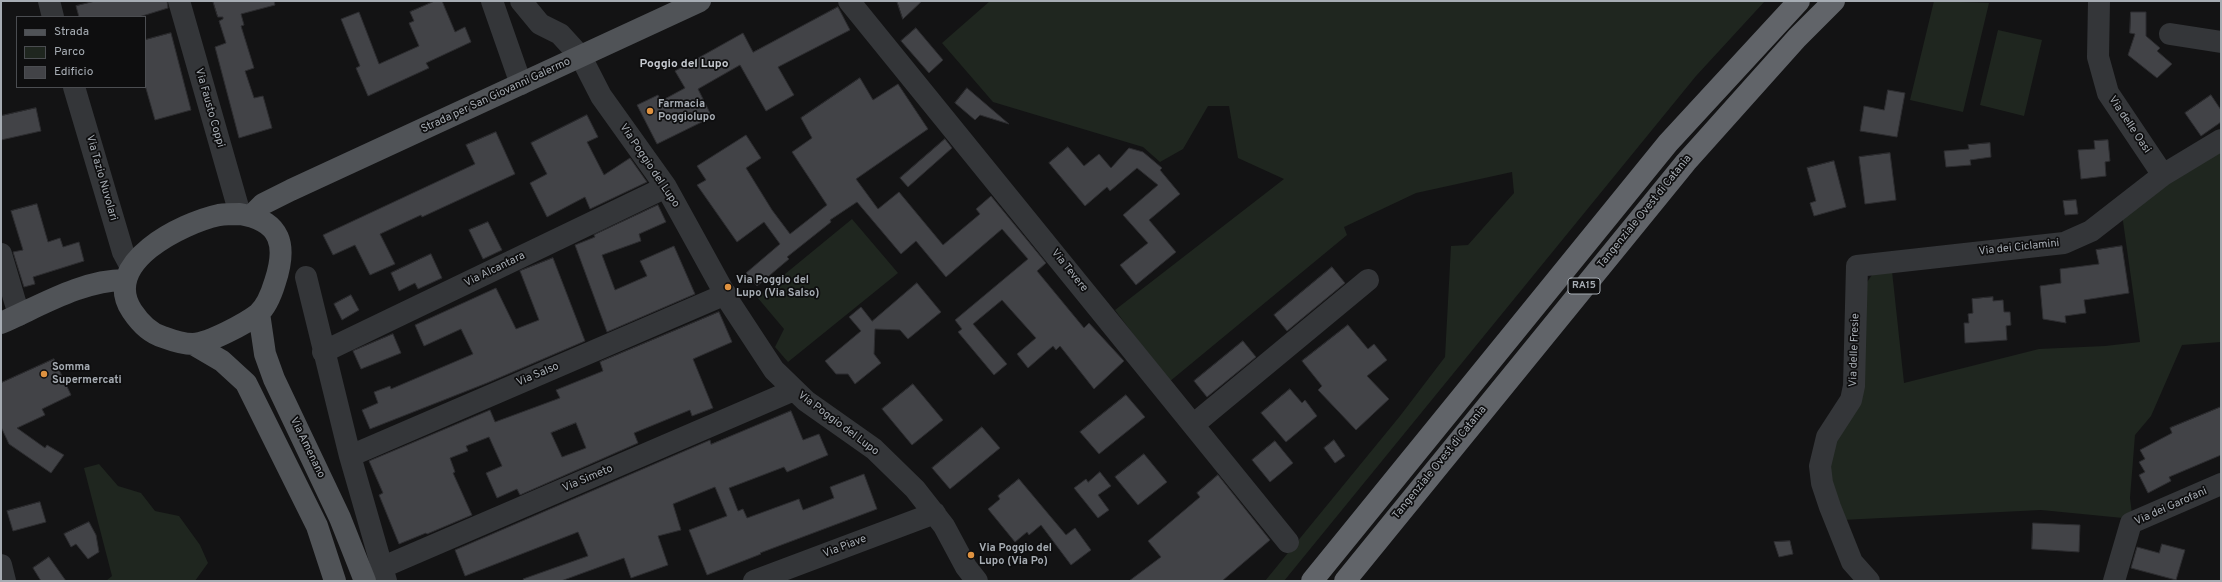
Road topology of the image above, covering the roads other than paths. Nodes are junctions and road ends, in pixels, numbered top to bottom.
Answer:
1 (49, 1) edge
2 (179, 1) edge
3 (492, 1) edge
4 (520, 1) edge
5 (700, 1) edge
6 (849, 1) edge
7 (1799, 1) edge
8 (1834, 1) edge
9 (2099, 1) edge
10 (53, 16) edge
11 (503, 32) junction
12 (2170, 34) dead end
13 (2221, 42) edge
14 (580, 57) junction
15 (521, 84) junction
16 (74, 88) edge
17 (2221, 140) edge
18 (2162, 175) junction
19 (666, 187) junction
20 (291, 190) junction
21 (245, 215) junction
22 (277, 234) junction
23 (1, 254) edge
24 (1857, 266) joint
25 (128, 274) junction
26 (306, 277) dead end
27 (1368, 280) dead end
28 (726, 294) junction
29 (57, 299) junction
30 (126, 303) junction
31 (259, 313) junction
32 (10, 319) edge
33 (193, 344) junction
34 (323, 352) junction
35 (794, 390) junction
36 (1193, 424) junction
37 (350, 456) junction
38 (2221, 484) edge
39 (935, 513) junction
40 (1288, 542) dead end
41 (1, 565) edge
42 (384, 574) edge
43 (5, 581) edge
44 (336, 581) edge
45 (365, 581) edge
46 (754, 581) edge
47 (977, 581) edge
48 (1312, 581) edge
49 (1345, 581) edge
50 (1869, 581) edge
51 (2114, 581) edge

1 - 10 street
2 - 21 street, Via Fausto Coppi
3 - 11 street
4 - 11 street
4 - 14 street, Via Poggio del Lupo
5 - 14 main road, Strada per San Giovanni Galermo
6 - 36 street, Via Tevere
7 - 48 highway, RA15
8 - 49 highway, Tangenziale Ovest di Catania / RA15
9 - 18 street, Via delle Oasi
11 - 15 street
12 - 13 street
14 - 15 main road, Strada per San Giovanni Galermo
14 - 19 street, Via Poggio del Lupo
15 - 20 main road, Strada per San Giovanni Galermo
16 - 25 street, Via Tazio Nuvolari
17 - 18 street, Via dei Ciclamini
18 - 24 street, Via dei Ciclamini
19 - 28 street, Via Poggio del Lupo
19 - 34 street, Via Alcantara
20 - 21 main road, Strada per San Giovanni Galermo
20 - 22 main road
21 - 22 main road
21 - 25 main road
22 - 31 main road
23 - 32 street
24 - 50 street, Via delle Fresie
25 - 29 main road
25 - 30 main road
26 - 34 street
27 - 36 street
28 - 35 street, Via Poggio del Lupo
28 - 37 street, Via Salso
29 - 30 main road
29 - 32 main road
30 - 33 main road
31 - 33 main road
31 - 45 main road, Via Amenano
33 - 44 main road
34 - 37 street
35 - 39 street, Via Poggio del Lupo
35 - 42 street, Via Simeto
36 - 40 street, Via Tevere
37 - 42 street
38 - 51 street, Via dei Garofani
39 - 46 street, Via Piave
39 - 47 street, Via Poggio del Lupo
41 - 43 street

